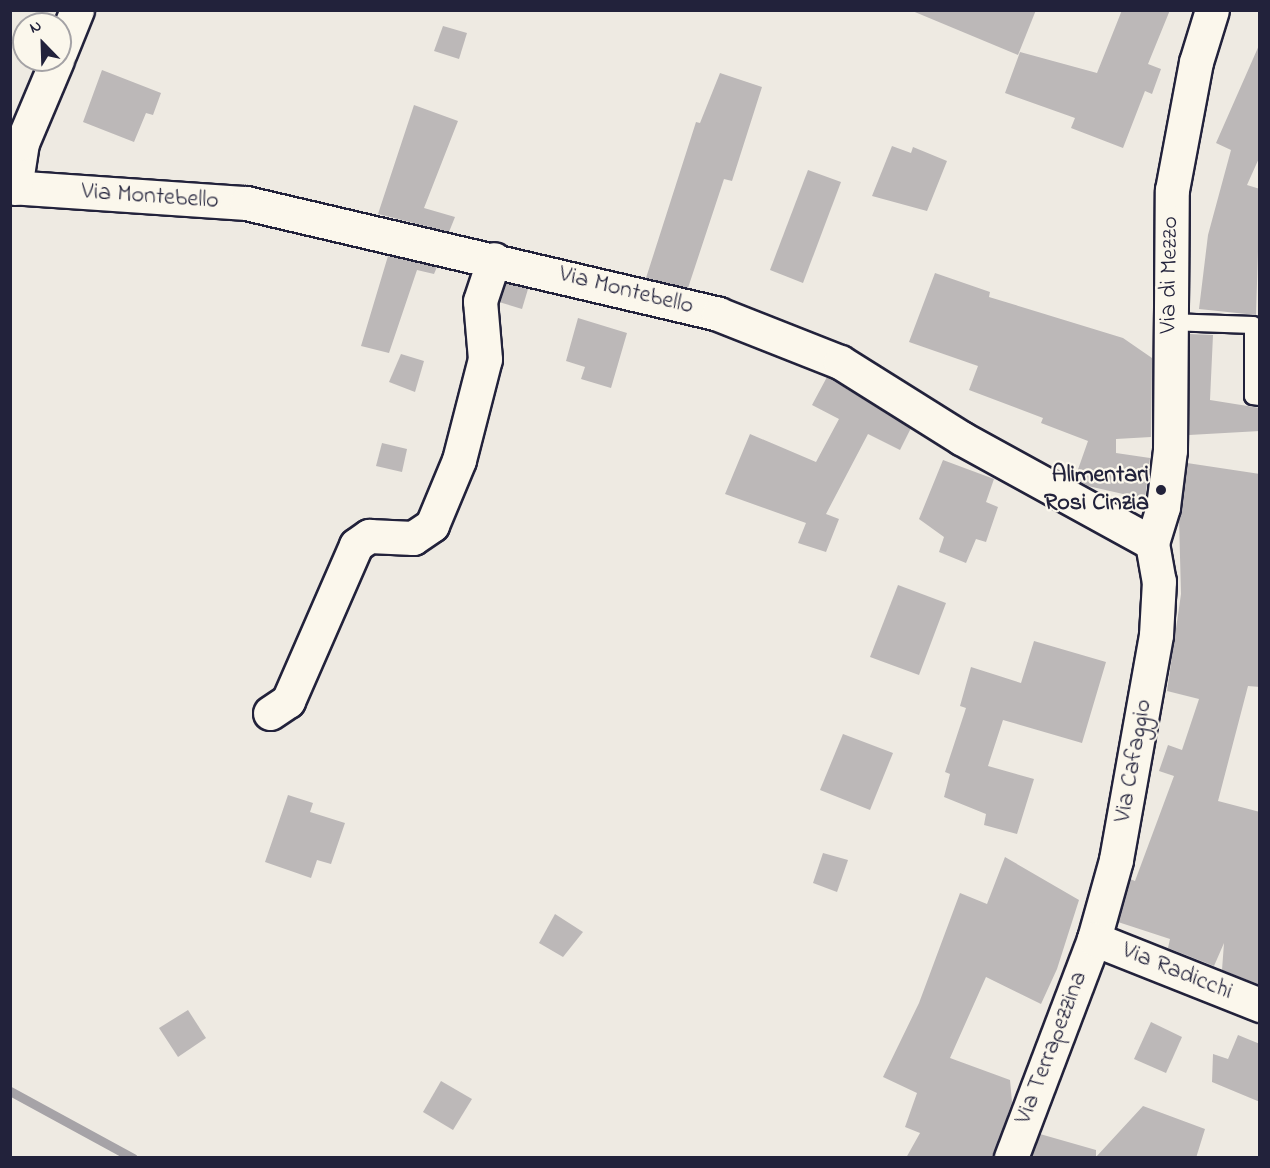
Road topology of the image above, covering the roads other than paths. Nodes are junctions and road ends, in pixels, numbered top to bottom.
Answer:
1 (1212, 10) edge
2 (52, 72) edge
3 (13, 188) edge
4 (494, 259) junction
5 (1168, 322) junction
6 (1260, 397) edge
7 (1152, 543) junction
8 (270, 713) dead end
9 (1094, 939) junction
10 (1260, 1005) edge
11 (1011, 1158) edge

1 - 5 street, Via di Mezzo
2 - 3 street
3 - 4 street, Via Montebello
4 - 7 street, Via Montebello
4 - 8 street
5 - 6 lane
5 - 7 street, Via di Mezzo
7 - 9 street, Via Cafaggio
9 - 10 street, Via Radicchi
9 - 11 street, Via Terrapezzina

